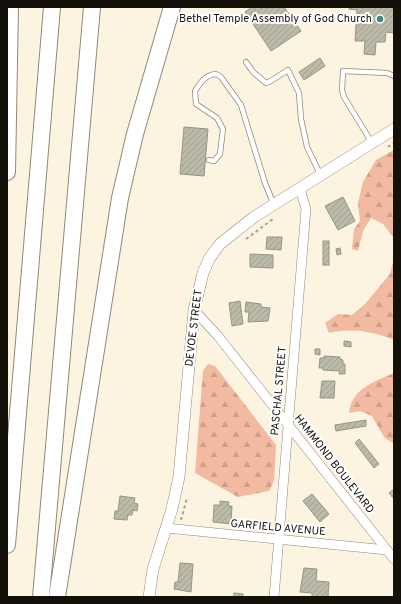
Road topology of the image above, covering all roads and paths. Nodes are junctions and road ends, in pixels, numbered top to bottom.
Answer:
1 (10, 7) edge
2 (52, 7) edge
3 (92, 7) edge
4 (172, 7) edge
5 (246, 62) dead end
6 (394, 76) edge
7 (394, 129) edge
8 (372, 143) junction
9 (209, 160) dead end
10 (7, 172) edge
11 (321, 175) junction
12 (300, 189) junction
13 (274, 205) junction
14 (194, 310) junction
15 (288, 425) junction
16 (166, 528) junction
17 (279, 540) junction
18 (7, 545) edge
19 (387, 550) junction
20 (394, 559) edge
21 (41, 597) edge
22 (57, 597) edge
23 (149, 597) edge
24 (274, 597) edge

1 - 10 highway
2 - 18 highway
3 - 21 highway
4 - 22 highway
5 - 11 lane
6 - 8 lane
7 - 8 street, DEVOE STREET
8 - 11 street, DEVOE STREET
9 - 13 lane
11 - 12 street, DEVOE STREET
12 - 13 street, DEVOE STREET
12 - 15 street, PASCHAL STREET
13 - 14 street, DEVOE STREET
14 - 15 street, HAMMOND BOULEVARD
14 - 16 street, DEVOE STREET
15 - 17 street, PASCHAL STREET
15 - 19 street, HAMMOND BOULEVARD
16 - 17 street, GARFIELD AVENUE
16 - 23 street, DEVOE STREET
17 - 19 street, GARFIELD AVENUE
17 - 24 street, PASCHAL STREET
19 - 20 street, HAMMOND BOULEVARD

